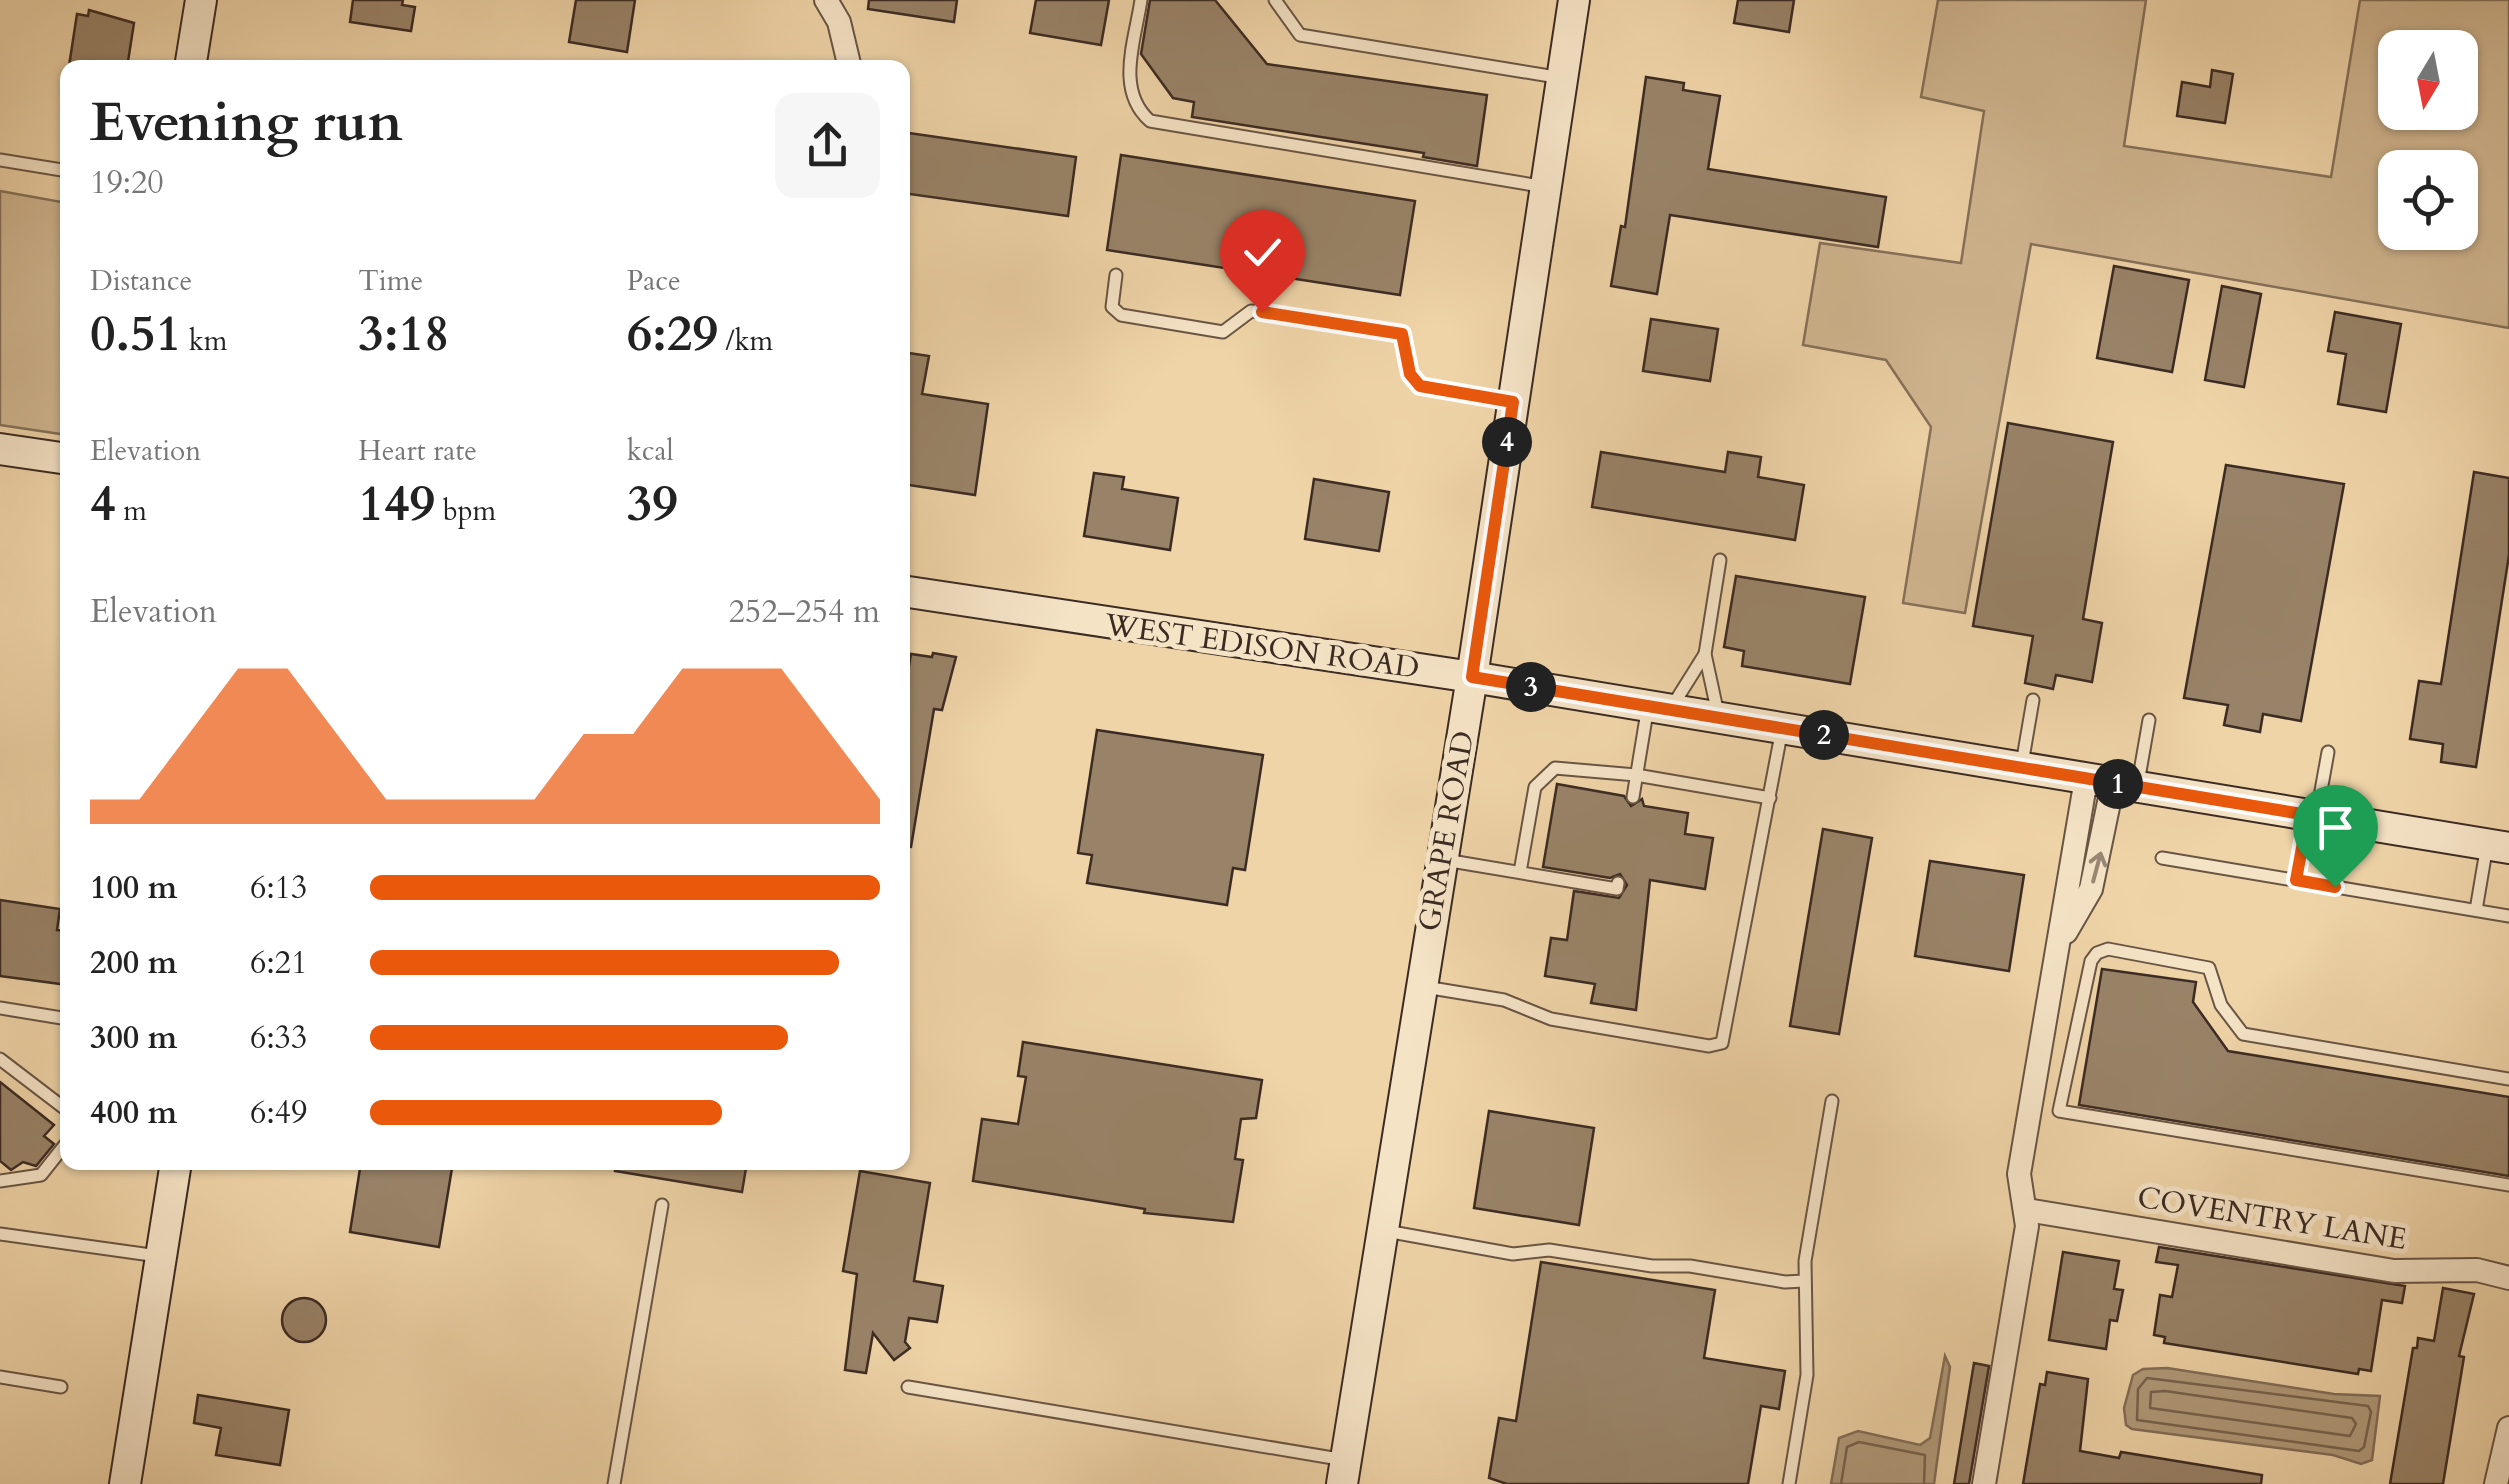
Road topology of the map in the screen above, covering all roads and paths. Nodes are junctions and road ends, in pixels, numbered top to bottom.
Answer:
1 (201, 0) edge
2 (826, 0) edge
3 (1141, 0) edge
4 (1275, 0) edge
5 (1574, 0) edge
6 (191, 60) edge
7 (848, 60) edge
8 (1562, 78) junction
9 (0, 160) edge
10 (60, 170) edge
11 (1546, 188) junction
12 (1116, 276) dead end
13 (1513, 402) junction
14 (0, 449) edge
15 (60, 458) edge
16 (1720, 560) dead end
17 (910, 592) edge
18 (1705, 654) junction
19 (1472, 677) junction
20 (2034, 700) dead end
21 (1659, 708) junction
22 (1719, 718) junction
23 (2149, 720) dead end
24 (1782, 728) junction
25 (2328, 752) dead end
26 (2022, 768) junction
27 (1636, 775) junction
28 (2112, 783) junction
29 (1632, 797) dead end
30 (1770, 798) junction
31 (2312, 816) junction
32 (2498, 847) edge
33 (2162, 858) dead end
34 (1441, 859) junction
35 (1520, 872) junction
36 (2296, 880) junction
37 (1618, 882) dead end
38 (2476, 910) junction
39 (2509, 916) edge
40 (1421, 986) junction
41 (0, 1008) edge
42 (60, 1018) edge
43 (0, 1059) edge
44 (2509, 1078) edge
45 (1832, 1101) dead end
46 (60, 1106) edge
47 (60, 1151) edge
48 (175, 1170) edge
49 (0, 1180) edge
50 (2509, 1186) edge
51 (662, 1205) dead end
52 (2027, 1210) junction
53 (1382, 1230) junction
54 (0, 1234) edge
55 (162, 1256) junction
56 (2509, 1278) edge
57 (1804, 1281) junction
58 (0, 1376) edge
59 (62, 1387) dead end
60 (908, 1387) dead end
61 (2509, 1428) edge
62 (1344, 1472) edge
63 (125, 1484) edge
64 (614, 1484) edge
65 (1789, 1484) edge
66 (1984, 1484) edge
67 (2496, 1484) edge

1 - 6 main road
2 - 7 street
3 - 11 lane
4 - 8 lane
5 - 8 main road, GRAPE ROAD
8 - 11 main road, GRAPE ROAD
9 - 10 lane
11 - 13 main road, GRAPE ROAD
12 - 13 lane
13 - 19 main road, GRAPE ROAD
14 - 15 main road
16 - 18 lane
17 - 19 main road, WEST EDISON ROAD
18 - 21 lane
18 - 22 lane
19 - 21 main road, WEST EDISON ROAD
19 - 34 main road, GRAPE ROAD
20 - 26 lane
21 - 22 main road, WEST EDISON ROAD
21 - 27 lane
22 - 24 main road, WEST EDISON ROAD
23 - 28 lane
24 - 26 main road, WEST EDISON ROAD
24 - 30 lane
25 - 31 lane
26 - 28 main road, WEST EDISON ROAD
27 - 29 lane
27 - 30 lane
27 - 35 lane
28 - 31 main road, WEST EDISON ROAD
28 - 52 street
30 - 40 lane
31 - 32 main road, WEST EDISON ROAD
31 - 36 lane
32 - 38 lane
33 - 36 lane
34 - 35 lane
34 - 40 main road, GRAPE ROAD
35 - 37 lane
36 - 38 lane
38 - 39 lane
40 - 53 main road, GRAPE ROAD
41 - 42 lane
43 - 46 lane
44 - 50 lane
45 - 57 lane
47 - 49 lane
48 - 55 main road
51 - 64 lane
52 - 56 street, COVENTRY LANE
52 - 66 street
53 - 57 lane
53 - 62 main road, GRAPE ROAD
54 - 55 lane
55 - 63 main road
57 - 65 lane
58 - 59 lane
60 - 62 lane
61 - 67 street

